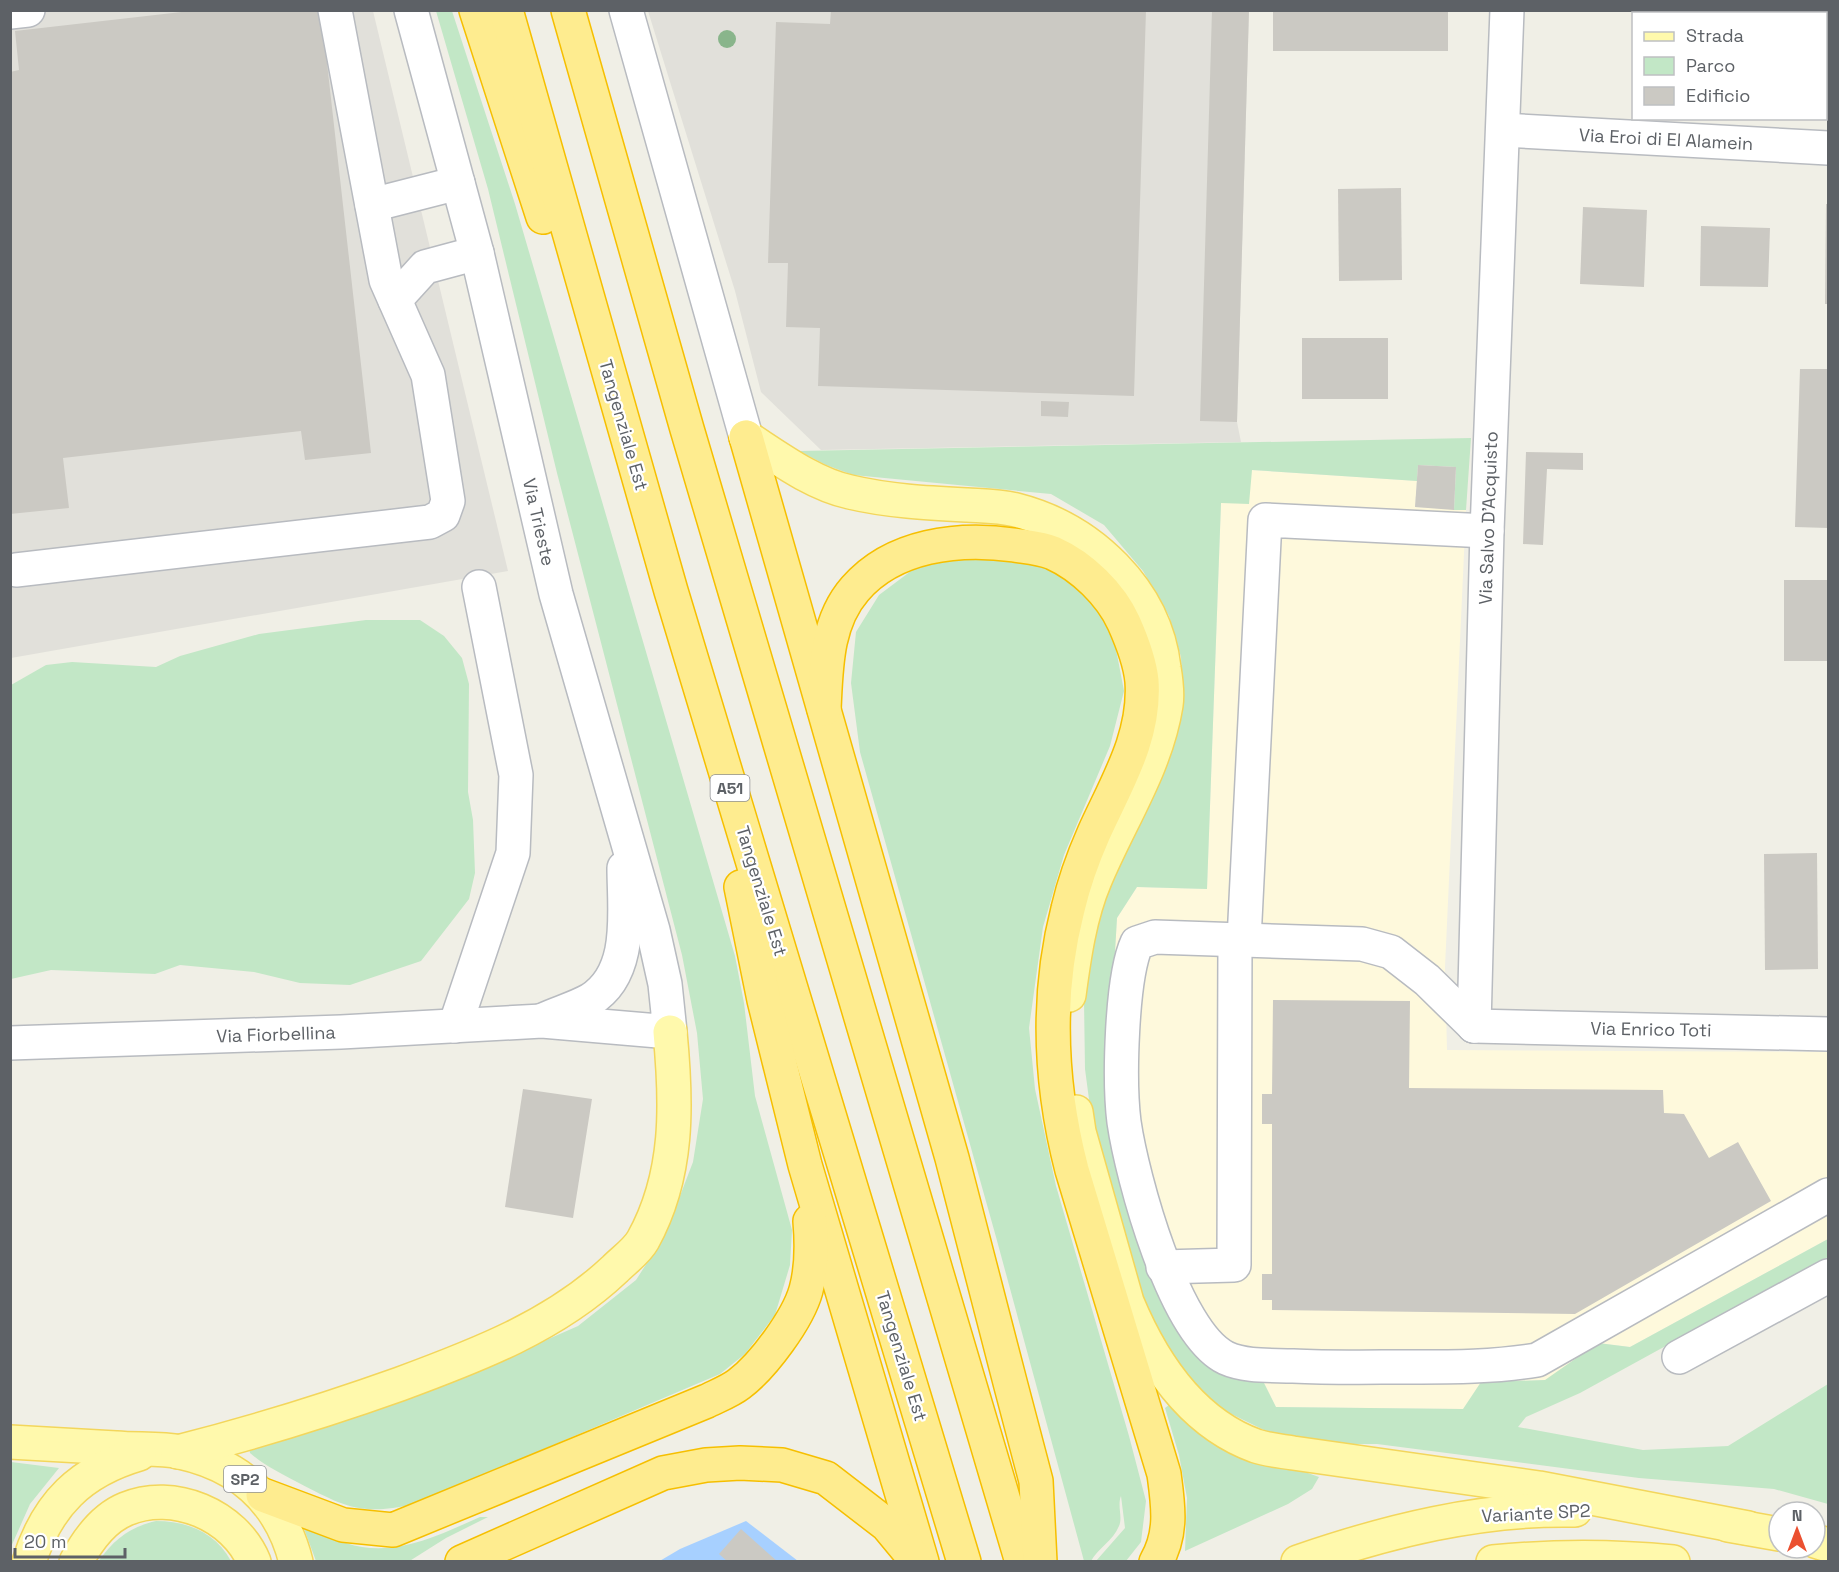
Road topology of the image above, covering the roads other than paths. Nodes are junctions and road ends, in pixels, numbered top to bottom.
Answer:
1 (28, 10) edge
2 (336, 10) edge
3 (411, 10) edge
4 (476, 10) edge
5 (507, 10) edge
6 (568, 10) edge
7 (626, 10) edge
8 (1508, 10) edge
9 (10, 12) edge
10 (1503, 130) junction
11 (1828, 148) edge
12 (458, 183) junction
13 (372, 205) junction
14 (477, 253) junction
15 (395, 300) junction
16 (746, 437) junction
17 (1487, 531) junction
18 (16, 570) dead end
19 (479, 587) dead end
20 (671, 591) junction
21 (824, 710) junction
22 (624, 828) junction
23 (1239, 940) junction
24 (542, 1021) junction
25 (455, 1026) junction
26 (1474, 1026) junction
27 (670, 1032) junction
28 (1828, 1034) edge
29 (10, 1043) edge
30 (805, 1165) junction
31 (1828, 1195) edge
32 (1163, 1266) junction
33 (1828, 1276) edge
34 (1679, 1357) dead end
35 (10, 1442) edge
36 (165, 1451) junction
37 (263, 1495) junction
38 (1764, 1531) edge
39 (29, 1562) edge
40 (76, 1562) edge
41 (254, 1562) edge
42 (296, 1562) edge
43 (462, 1562) edge
44 (920, 1562) edge
45 (964, 1562) edge
46 (1022, 1562) edge
47 (1040, 1562) edge
48 (1156, 1562) edge
49 (1298, 1562) edge
50 (1493, 1562) edge
51 (1672, 1562) edge

1 - 9 street
2 - 13 street
3 - 12 street, Via Trieste
4 - 20 highway
5 - 20 highway, Tangenziale Est / A51
6 - 46 highway
7 - 16 street
8 - 10 street, Via Salvo D'Acquisto
10 - 11 street, Via Eroi di El Alamein
10 - 17 street, Via Salvo D'Acquisto
12 - 13 street
12 - 14 street, Via Trieste
13 - 15 street
14 - 15 street
14 - 22 street, Via Trieste
15 - 18 street
16 - 21 highway
16 - 38 main road
17 - 23 street
17 - 26 street, Via Salvo D'Acquisto
19 - 25 street
20 - 30 highway
20 - 45 highway, Tangenziale Est / A51
21 - 47 highway
21 - 48 highway
22 - 24 street, Via Fiorbellina
22 - 27 street, Via Trieste
23 - 26 street
23 - 32 street
23 - 32 street
24 - 25 street, Via Fiorbellina
24 - 27 street, Via Fiorbellina
25 - 29 street, Via Fiorbellina
26 - 28 street, Via Enrico Toti
27 - 36 main road
30 - 37 highway
30 - 44 highway
31 - 32 street
33 - 34 street
35 - 36 main road
36 - 37 main road, SP2
36 - 39 main road
37 - 42 main road, SP2
38 - 49 main road, Variante SP2
40 - 41 main road
43 - 44 highway
50 - 51 main road

